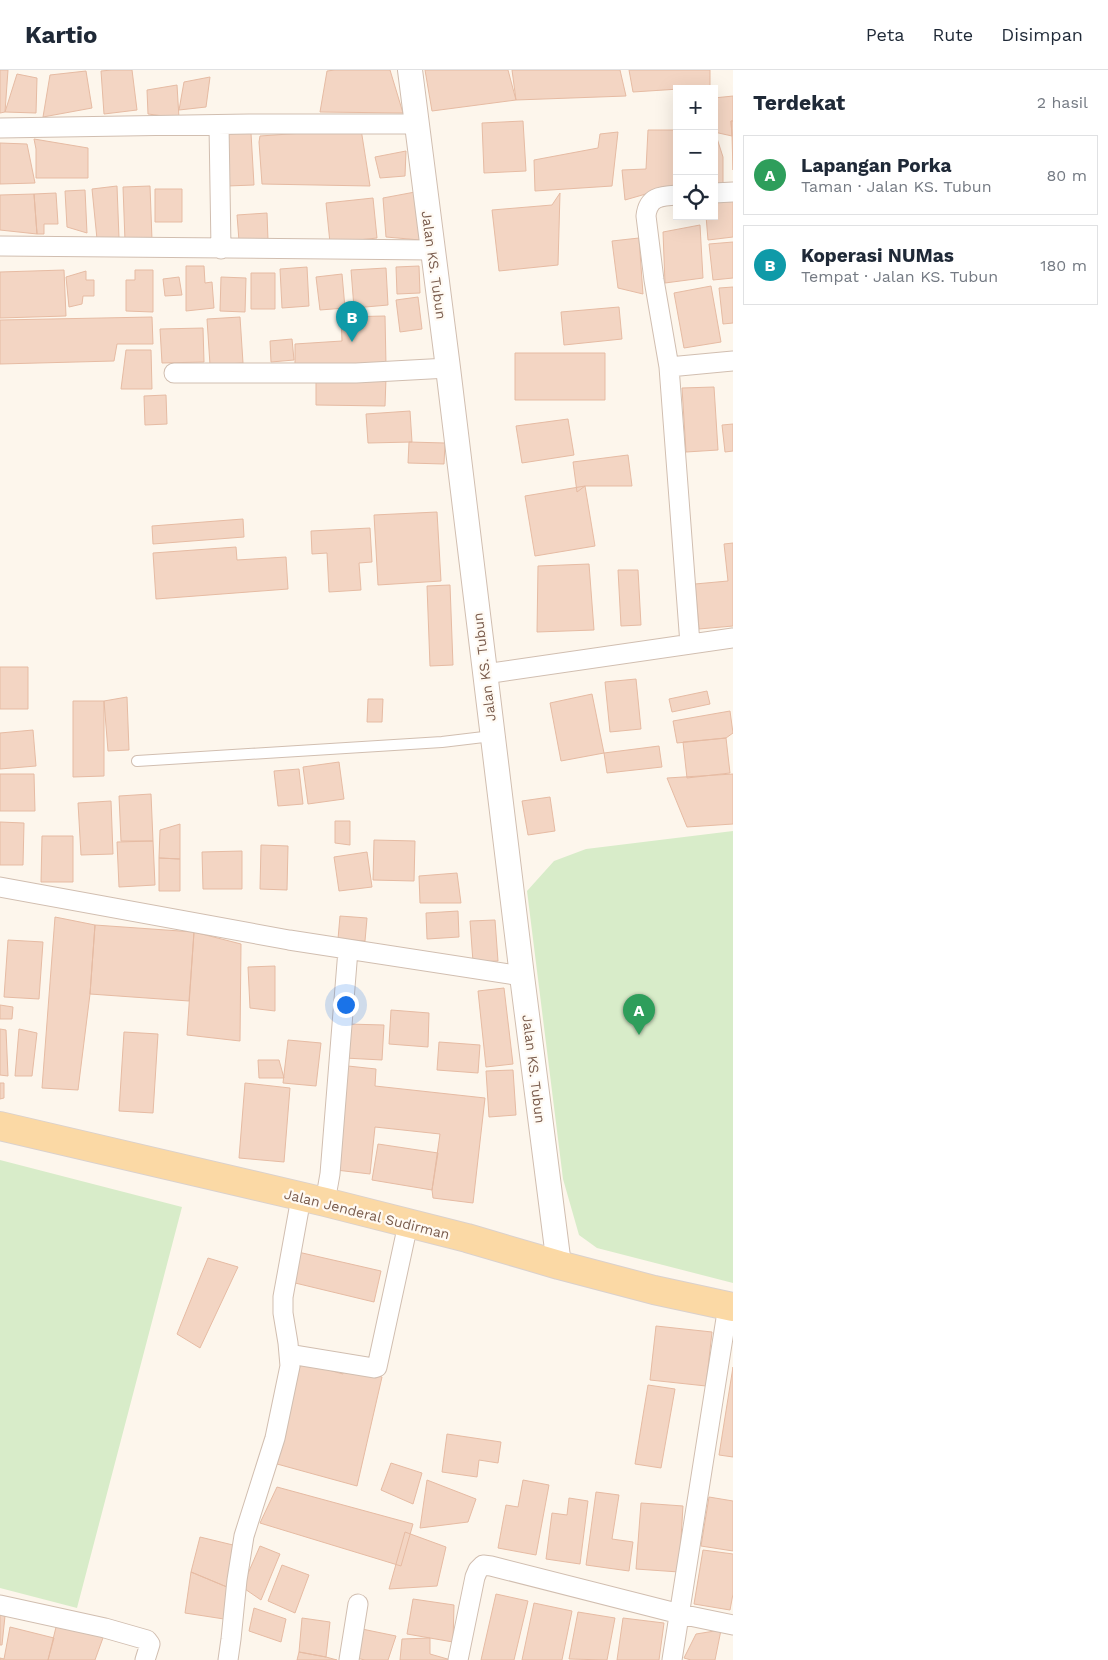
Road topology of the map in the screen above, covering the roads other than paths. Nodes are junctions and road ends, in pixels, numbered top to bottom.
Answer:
1 (410, 70) edge
2 (219, 124) junction
3 (416, 124) junction
4 (0, 128) edge
5 (733, 192) edge
6 (718, 193) edge
7 (673, 195) edge
8 (0, 246) edge
9 (221, 249) junction
10 (432, 250) junction
11 (733, 361) edge
12 (669, 367) junction
13 (448, 368) junction
14 (174, 373) dead end
15 (733, 638) edge
16 (690, 644) junction
17 (484, 674) junction
18 (492, 736) junction
19 (137, 761) dead end
20 (0, 887) edge
21 (348, 950) junction
22 (522, 976) junction
23 (0, 1126) edge
24 (313, 1200) junction
25 (408, 1224) junction
26 (559, 1265) junction
27 (730, 1306) edge
28 (289, 1354) junction
29 (358, 1604) dead end
30 (0, 1605) edge
31 (680, 1614) junction
32 (733, 1625) edge
33 (145, 1660) edge
34 (228, 1660) edge
35 (350, 1660) edge
36 (458, 1660) edge
37 (672, 1660) edge

1 - 3 street, Jalan KS. Tubun
2 - 3 street
2 - 4 street
2 - 9 street
3 - 10 street, Jalan KS. Tubun
5 - 6 street
7 - 12 street
8 - 9 street
9 - 10 street
10 - 13 street, Jalan KS. Tubun
11 - 12 street
12 - 16 street
13 - 14 street
13 - 17 street, Jalan KS. Tubun
15 - 16 street
16 - 17 street
17 - 18 street, Jalan KS. Tubun
18 - 19 lane
18 - 22 street, Jalan KS. Tubun
20 - 21 street
21 - 22 street
21 - 24 street
22 - 26 street, Jalan KS. Tubun
23 - 24 main road, Jalan Jenderal Sudirman
24 - 25 main road, Jalan Jenderal Sudirman
24 - 28 street
25 - 26 main road, Jalan Jenderal Sudirman
25 - 28 street
26 - 27 main road, Jalan Jenderal Sudirman
27 - 31 street
28 - 34 street
29 - 35 street
30 - 33 street
31 - 32 street
31 - 36 street
31 - 37 street

